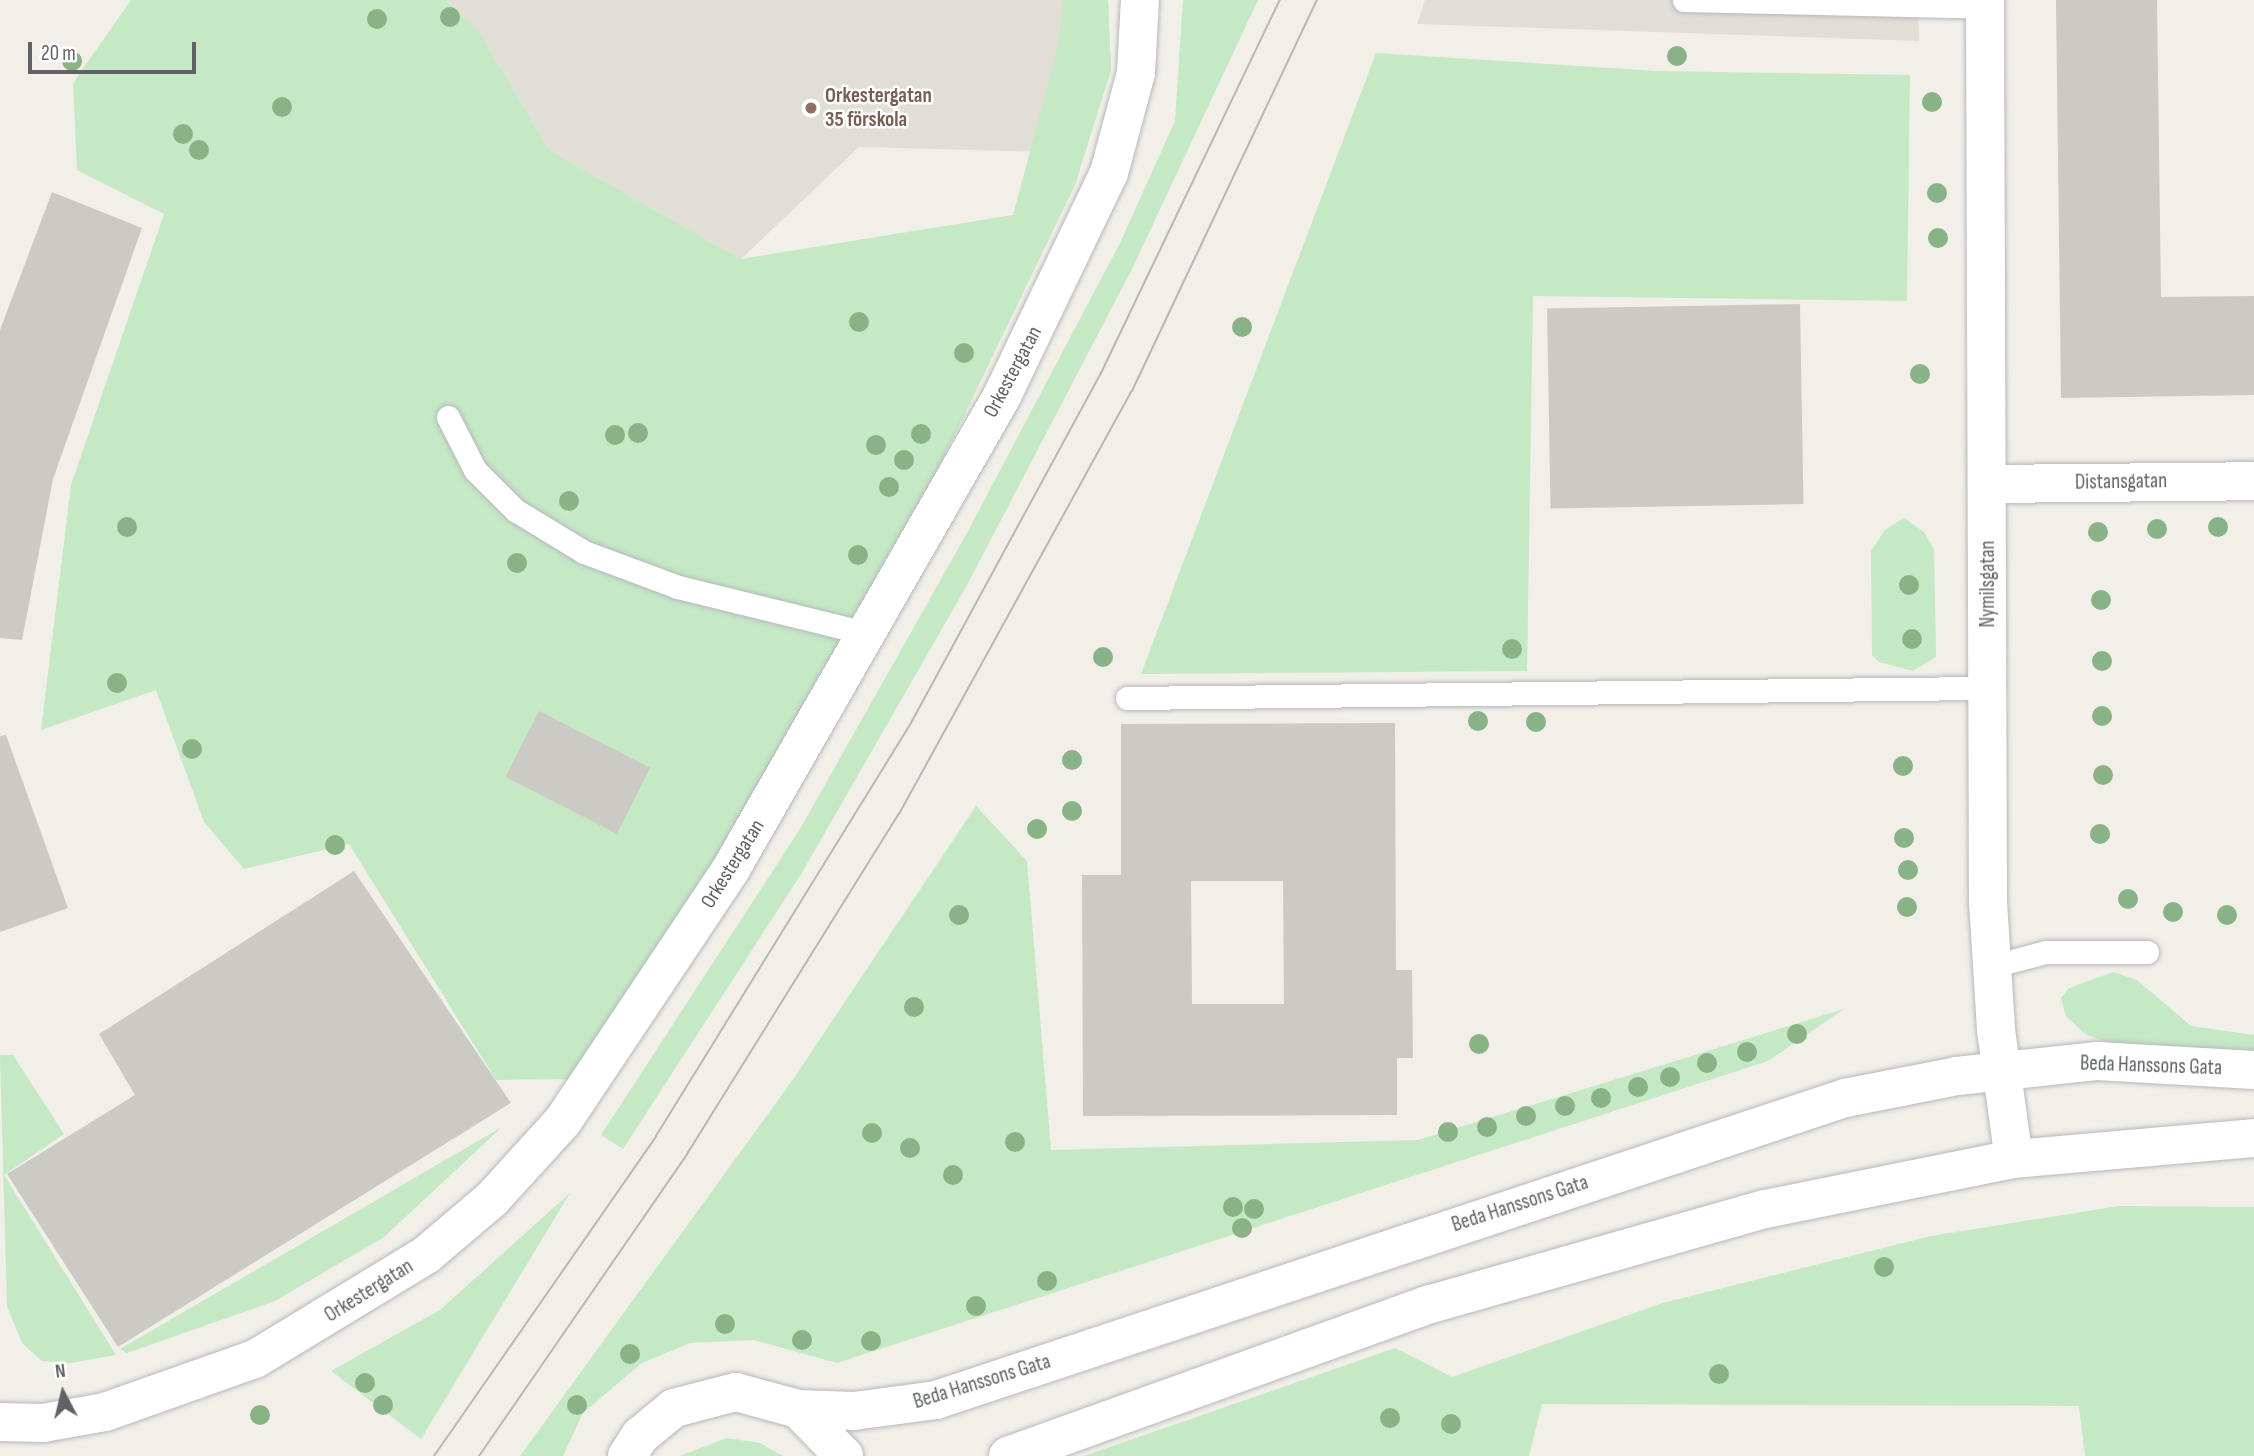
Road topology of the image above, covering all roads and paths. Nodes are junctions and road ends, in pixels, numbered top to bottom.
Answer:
1 (1140, 0) edge
2 (1684, 0) edge
3 (1985, 4) edge
4 (448, 417) dead end
5 (2254, 481) edge
6 (1988, 484) junction
7 (869, 634) junction
8 (1987, 688) junction
9 (1127, 698) dead end
10 (2147, 952) dead end
11 (1993, 966) junction
12 (2254, 1070) edge
13 (2001, 1071) junction
14 (2254, 1138) edge
15 (2014, 1159) junction
16 (798, 1409) junction
17 (0, 1422) edge
18 (627, 1456) edge
19 (844, 1456) edge
20 (1008, 1456) edge

1 - 7 street, Orkestergatan
2 - 3 lane, Nymilsgatan
3 - 6 street, Nymilsgatan
4 - 7 lane
5 - 6 street, Distansgatan
6 - 8 street, Nymilsgatan
7 - 17 street, Orkestergatan
8 - 9 lane
8 - 11 street, Nymilsgatan
10 - 11 lane
11 - 13 street, Nymilsgatan
12 - 13 street, Beda Hanssons Gata
13 - 15 street, Nymilsgatan
13 - 16 street, Beda Hanssons Gata
14 - 15 street
15 - 20 street
16 - 18 street, Beda Hanssons Gata
16 - 19 street

